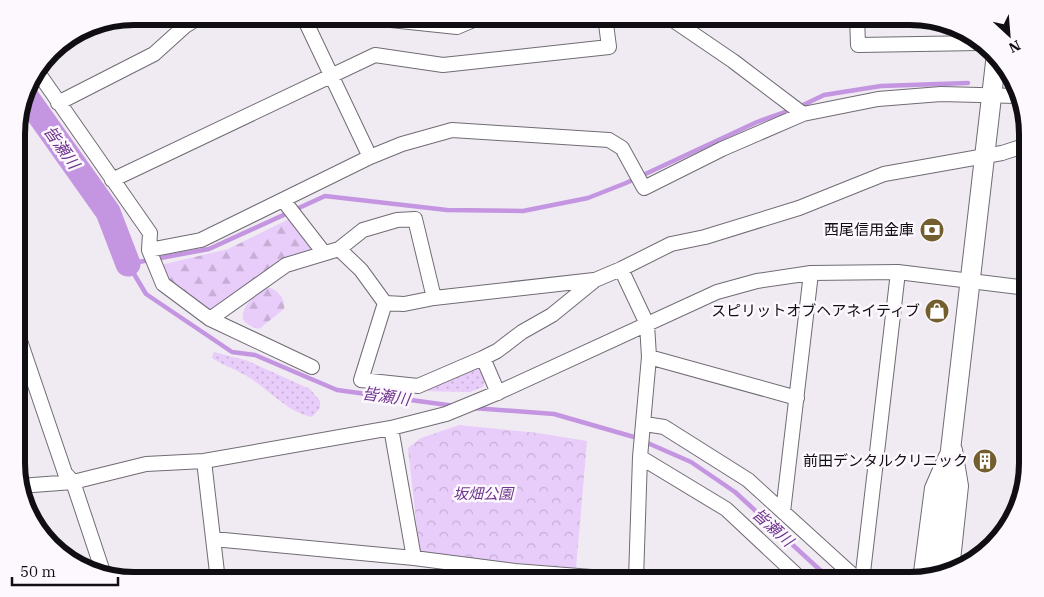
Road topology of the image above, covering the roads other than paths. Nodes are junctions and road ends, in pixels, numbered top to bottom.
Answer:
1 (187, 25) edge
2 (307, 25) edge
3 (438, 25) edge
4 (462, 25) edge
5 (606, 25) edge
6 (680, 25) edge
7 (857, 25) edge
8 (969, 43) edge
9 (995, 67) edge
10 (41, 77) edge
11 (332, 77) junction
12 (992, 95) junction
13 (1012, 96) edge
14 (58, 102) junction
15 (796, 108) junction
16 (1019, 148) edge
17 (984, 155) junction
18 (370, 157) junction
19 (112, 180) junction
20 (288, 207) junction
21 (339, 249) junction
22 (149, 250) junction
23 (324, 253) junction
24 (622, 270) junction
25 (898, 272) junction
26 (811, 273) junction
27 (595, 280) junction
28 (970, 280) junction
29 (1019, 287) edge
30 (434, 298) junction
31 (385, 303) junction
32 (210, 319) junction
33 (648, 324) junction
34 (25, 356) edge
35 (649, 357) junction
36 (483, 358) junction
37 (312, 367) dead end
38 (498, 393) junction
39 (797, 398) junction
40 (645, 424) junction
41 (391, 428) junction
42 (954, 440) junction
43 (640, 457) junction
44 (204, 461) junction
45 (74, 482) junction
46 (28, 485) edge
47 (783, 512) junction
48 (214, 539) junction
49 (414, 558) junction
50 (953, 563) edge
51 (101, 567) edge
52 (937, 568) edge
53 (921, 571) edge
54 (217, 572) edge
55 (493, 572) edge
56 (639, 572) edge
57 (794, 572) edge
58 (852, 572) edge
59 (862, 572) edge

1 - 14 street
2 - 11 street
3 - 4 street
5 - 11 street
6 - 15 street
7 - 8 street
9 - 12 street
10 - 14 street
11 - 18 street
11 - 19 street
12 - 13 street
12 - 15 street
12 - 17 street
14 - 19 street
15 - 18 street
16 - 17 street
17 - 24 street
17 - 28 street
18 - 20 street
19 - 22 street
20 - 22 street
20 - 23 street
21 - 23 street
21 - 30 street
21 - 31 street
22 - 32 street
23 - 32 street
24 - 27 street
24 - 33 street
25 - 26 street
25 - 28 street
25 - 59 street
26 - 33 street
26 - 39 street
27 - 30 street
27 - 36 street
28 - 29 street
28 - 42 street
30 - 31 street
31 - 36 street
32 - 37 street
33 - 35 street
33 - 38 street
34 - 45 street
35 - 39 street
35 - 40 street
36 - 38 street
38 - 41 street
39 - 47 street
40 - 43 street
40 - 47 street
41 - 44 street
41 - 49 street
42 - 50 street
42 - 52 street
42 - 53 street
43 - 56 street
43 - 57 street
44 - 45 street
44 - 48 street
45 - 46 street
45 - 51 street
47 - 58 street
48 - 49 street
48 - 54 street
49 - 55 street

